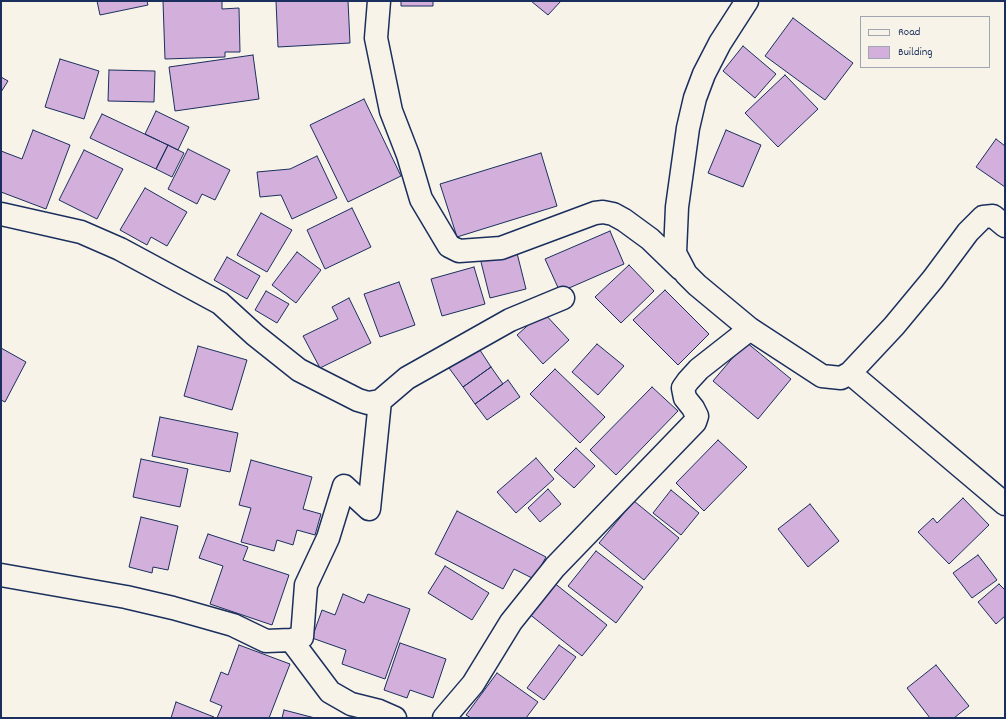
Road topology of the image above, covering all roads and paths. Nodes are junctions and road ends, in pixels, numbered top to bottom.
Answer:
1 (379, 1) edge
2 (747, 1) edge
3 (1, 214) edge
4 (1005, 226) edge
5 (686, 274) junction
6 (563, 298) dead end
7 (750, 329) junction
8 (850, 373) junction
9 (380, 402) junction
10 (1005, 504) edge
11 (1, 575) edge
12 (292, 640) junction
13 (395, 718) edge
14 (444, 718) edge

1 - 5 street
2 - 5 street
3 - 9 street
4 - 8 street
5 - 7 street
6 - 9 street
7 - 8 street
7 - 14 street
8 - 10 street
9 - 12 street
11 - 12 street
12 - 13 street

